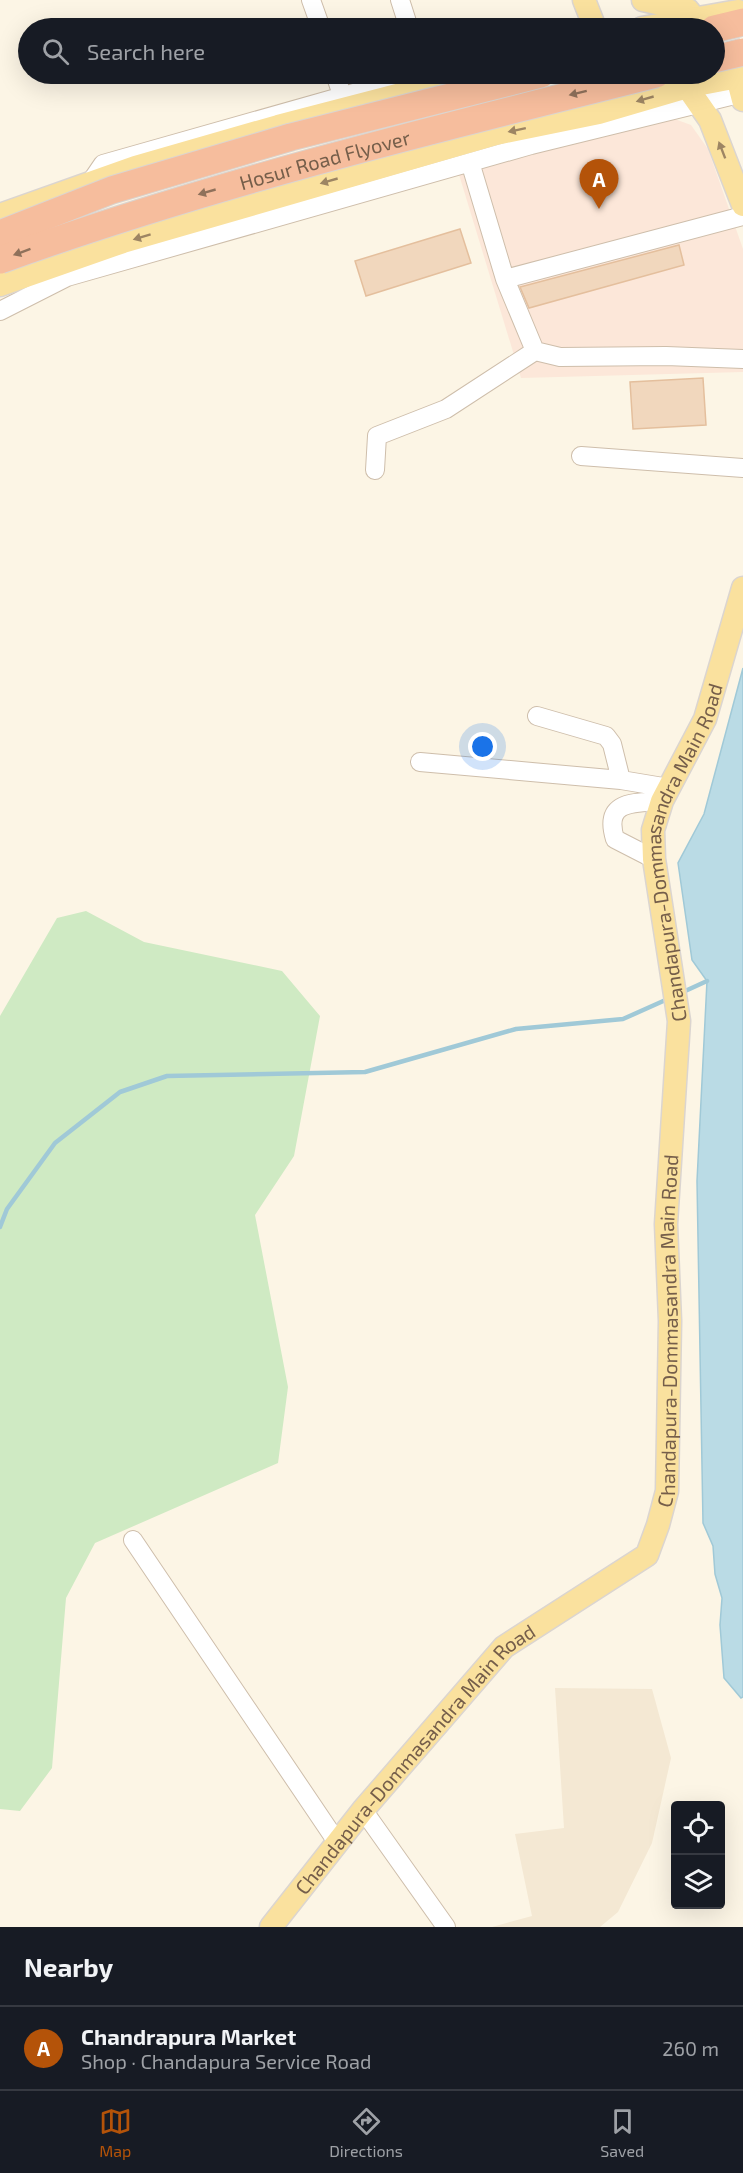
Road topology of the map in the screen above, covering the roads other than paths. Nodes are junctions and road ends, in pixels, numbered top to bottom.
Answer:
1 (311, 0) edge
2 (400, 0) edge
3 (584, 0) edge
4 (643, 0) edge
5 (735, 0) edge
6 (743, 10) edge
7 (317, 18) edge
8 (406, 18) edge
9 (590, 18) edge
10 (690, 18) edge
11 (706, 18) edge
12 (714, 18) edge
13 (725, 22) edge
14 (743, 22) edge
15 (725, 60) edge
16 (725, 68) edge
17 (742, 82) edge
18 (338, 84) edge
19 (395, 84) edge
20 (406, 84) edge
21 (477, 84) edge
22 (501, 84) edge
23 (608, 84) edge
24 (617, 84) edge
25 (342, 95) junction
26 (694, 96) junction
27 (616, 116) junction
28 (488, 136) junction
29 (470, 162) junction
30 (90, 183) junction
31 (743, 205) edge
32 (0, 214) edge
33 (743, 216) edge
34 (0, 234) edge
35 (0, 260) edge
36 (36, 271) junction
37 (67, 277) junction
38 (505, 279) junction
39 (0, 285) edge
40 (0, 311) edge
41 (535, 351) junction
42 (743, 359) edge
43 (581, 456) dead end
44 (743, 468) edge
45 (375, 470) dead end
46 (743, 588) edge
47 (537, 716) dead end
48 (420, 762) dead end
49 (621, 780) junction
50 (666, 794) junction
51 (654, 859) junction
52 (133, 1540) dead end
53 (363, 1810) junction
54 (337, 1842) junction
55 (271, 1927) edge
56 (446, 1927) edge

1 - 7 street
2 - 8 street
3 - 9 main road
4 - 10 main road
5 - 11 street
6 - 12 main road
13 - 14 highway
15 - 17 main road
16 - 17 highway, bridge
17 - 26 main road
18 - 25 street
19 - 25 street
20 - 30 main road
21 - 28 main road
22 - 34 highway, Hosur Road Flyover, bridge
23 - 27 main road
24 -> 35 highway, Hosur Road Flyover, bridge
25 - 30 street
26 - 27 main road
31 -> 26 main road
27 -> 28 main road
27 - 29 street
28 -> 36 main road
29 - 37 street
29 - 38 street
30 - 32 main road
33 - 38 street
36 - 37 street
36 - 39 main road
37 - 40 street
38 - 41 street
41 - 42 street
41 - 45 street
43 - 44 street
46 - 50 main road, Chandapura-Dommasandra Main Road
47 - 49 street
48 - 49 street
49 - 50 street
50 - 51 main road, Chandapura-Dommasandra Main Road
50 - 51 street
51 - 53 main road, Chandapura-Dommasandra Main Road
52 - 54 street
53 - 54 main road, Chandapura-Dommasandra Main Road
53 - 56 street
54 - 55 main road, Chandapura-Dommasandra Main Road

